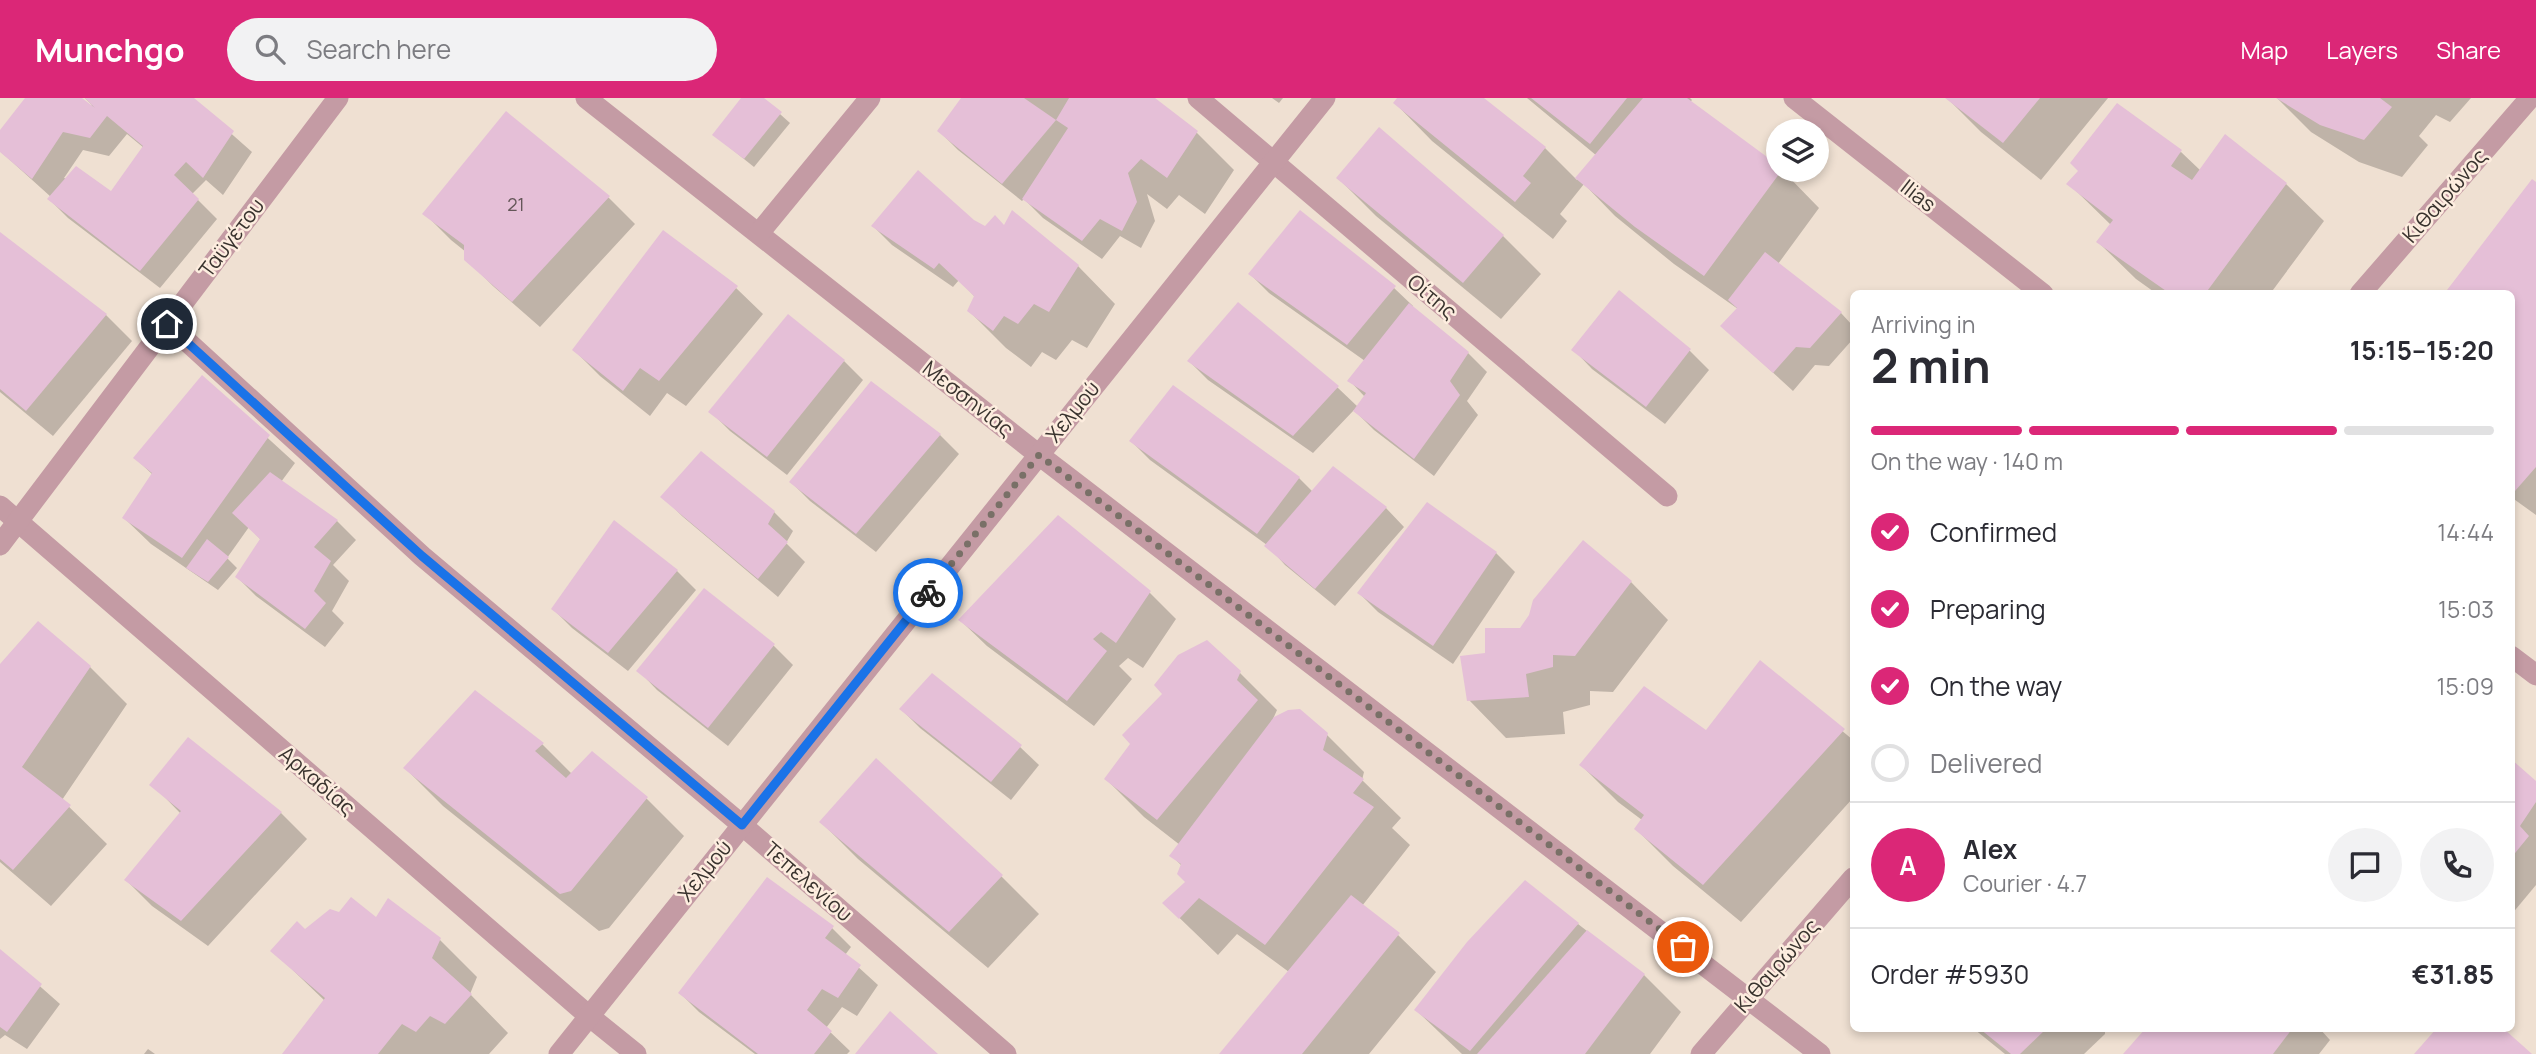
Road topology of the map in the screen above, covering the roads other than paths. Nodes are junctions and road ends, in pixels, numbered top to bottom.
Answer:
1 (338, 98) edge
2 (586, 98) edge
3 (870, 98) edge
4 (1198, 98) edge
5 (1325, 98) edge
6 (1794, 98) edge
7 (2530, 98) edge
8 (1273, 163) junction
9 (759, 233) junction
10 (2038, 290) edge
11 (2363, 290) edge
12 (167, 324) junction
13 (1039, 455) junction
14 (1667, 496) dead end
15 (0, 506) edge
16 (18, 521) junction
17 (0, 545) edge
18 (2515, 659) edge
19 (2536, 675) edge
20 (742, 825) junction
21 (1850, 881) edge
22 (1749, 998) junction
23 (589, 1016) junction
24 (559, 1054) edge
25 (636, 1054) edge
26 (1006, 1054) edge
27 (1701, 1054) edge
28 (1819, 1054) edge

1 - 12 street, Ταϋγέτου
2 - 9 street, Μεσσηνίας
3 - 9 street
4 - 8 street, Οίτης
5 - 8 street, Χελμού
6 - 10 street, Ilias
7 - 11 street, Κιθαιρώνος
8 - 13 street, Χελμού
8 - 14 street, Οίτης
9 - 13 street, Μεσσηνίας
12 - 16 street, Ταϋγέτου
12 - 20 street, Τεπελενίου
13 - 20 street, Χελμού
13 - 22 street, Μεσσηνίας
15 - 16 street, Αρκαδίας
16 - 17 street, Ταϋγέτου
16 - 23 street, Αρκαδίας
18 - 19 street
20 - 23 street, Χελμού
20 - 26 street, Τεπελενίου
21 - 22 street, Κιθαιρώνος
22 - 27 street, Κιθαιρώνος
22 - 28 street, Μεσσηνίας
23 - 24 street, Χελμού
23 - 25 street, Αρκαδίας

